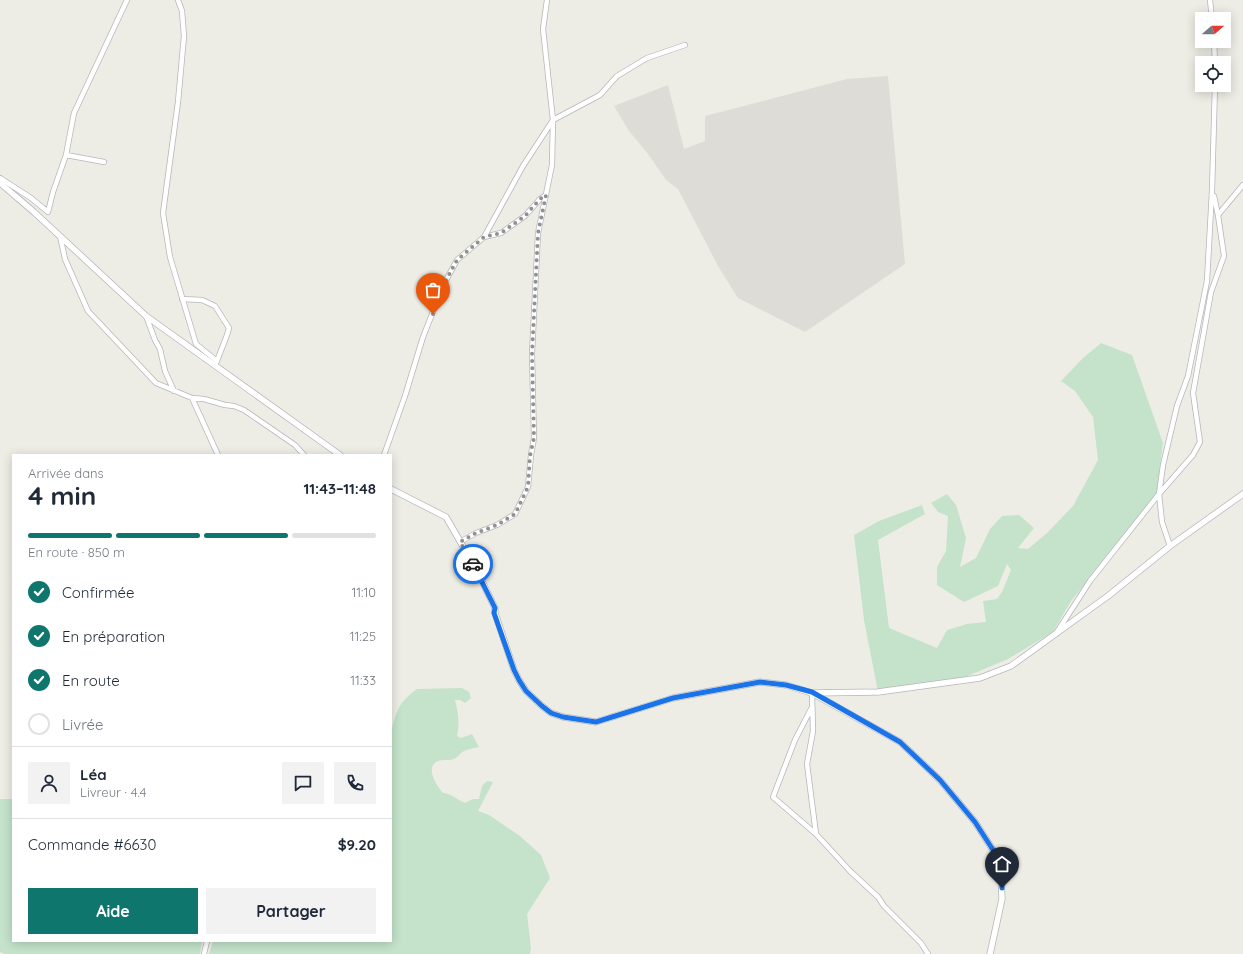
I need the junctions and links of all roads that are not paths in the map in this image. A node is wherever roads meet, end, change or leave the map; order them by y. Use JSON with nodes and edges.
{"nodes":[{"id":1,"x":127,"y":0,"type":"edge"},
{"id":2,"x":178,"y":0,"type":"edge"},
{"id":3,"x":547,"y":0,"type":"edge"},
{"id":4,"x":1210,"y":0,"type":"edge"},
{"id":5,"x":1211,"y":12,"type":"edge"},
{"id":6,"x":685,"y":45,"type":"dead end"},
{"id":7,"x":1215,"y":92,"type":"edge"},
{"id":8,"x":553,"y":120,"type":"junction"},
{"id":9,"x":66,"y":155,"type":"junction"},
{"id":10,"x":104,"y":162,"type":"dead end"},
{"id":11,"x":0,"y":178,"type":"edge"},
{"id":12,"x":0,"y":183,"type":"edge"},
{"id":13,"x":1243,"y":185,"type":"edge"},
{"id":14,"x":1212,"y":191,"type":"junction"},
{"id":15,"x":546,"y":195,"type":"junction"},
{"id":16,"x":1218,"y":215,"type":"junction"},
{"id":17,"x":60,"y":236,"type":"junction"},
{"id":18,"x":484,"y":237,"type":"junction"},
{"id":19,"x":182,"y":300,"type":"junction"},
{"id":20,"x":146,"y":316,"type":"junction"},
{"id":21,"x":216,"y":363,"type":"junction"},
{"id":22,"x":174,"y":391,"type":"junction"},
{"id":23,"x":192,"y":398,"type":"junction"},
{"id":24,"x":218,"y":454,"type":"edge"},
{"id":25,"x":303,"y":454,"type":"edge"},
{"id":26,"x":339,"y":454,"type":"edge"},
{"id":27,"x":384,"y":454,"type":"edge"},
{"id":28,"x":392,"y":490,"type":"edge"},
{"id":29,"x":1159,"y":494,"type":"junction"},
{"id":30,"x":1243,"y":494,"type":"edge"},
{"id":31,"x":460,"y":542,"type":"junction"},
{"id":32,"x":1170,"y":546,"type":"junction"},
{"id":33,"x":1057,"y":632,"type":"junction"},
{"id":34,"x":812,"y":692,"type":"junction"},
{"id":35,"x":812,"y":707,"type":"junction"},
{"id":36,"x":816,"y":834,"type":"junction"},
{"id":37,"x":207,"y":942,"type":"edge"},
{"id":38,"x":204,"y":954,"type":"edge"},
{"id":39,"x":928,"y":954,"type":"edge"},
{"id":40,"x":990,"y":954,"type":"edge"}],
"edges":[{"from":1,"to":9,"type":"street"},
{"from":2,"to":19,"type":"street"},
{"from":3,"to":8,"type":"street"},
{"from":4,"to":5,"type":"street"},
{"from":6,"to":8,"type":"street"},
{"from":7,"to":14,"type":"street"},
{"from":8,"to":15,"type":"street"},
{"from":8,"to":18,"type":"street"},
{"from":9,"to":10,"type":"street"},
{"from":9,"to":11,"type":"street"},
{"from":12,"to":17,"type":"street"},
{"from":13,"to":16,"type":"street"},
{"from":14,"to":16,"type":"street"},
{"from":14,"to":29,"type":"street"},
{"from":15,"to":18,"type":"street"},
{"from":15,"to":31,"type":"street"},
{"from":16,"to":29,"type":"street"},
{"from":17,"to":20,"type":"street"},
{"from":17,"to":22,"type":"street"},
{"from":18,"to":27,"type":"street"},
{"from":19,"to":21,"type":"street"},
{"from":19,"to":21,"type":"street"},
{"from":20,"to":21,"type":"street"},
{"from":20,"to":22,"type":"street"},
{"from":21,"to":26,"type":"street"},
{"from":22,"to":23,"type":"street"},
{"from":23,"to":24,"type":"street"},
{"from":23,"to":25,"type":"street"},
{"from":28,"to":31,"type":"street"},
{"from":29,"to":32,"type":"street"},
{"from":29,"to":33,"type":"street"},
{"from":30,"to":32,"type":"street"},
{"from":31,"to":34,"type":"street"},
{"from":32,"to":33,"type":"street"},
{"from":33,"to":34,"type":"street"},
{"from":34,"to":35,"type":"street"},
{"from":34,"to":40,"type":"street"},
{"from":35,"to":36,"type":"street"},
{"from":35,"to":36,"type":"street"},
{"from":36,"to":39,"type":"street"},
{"from":37,"to":38,"type":"street"}]}
